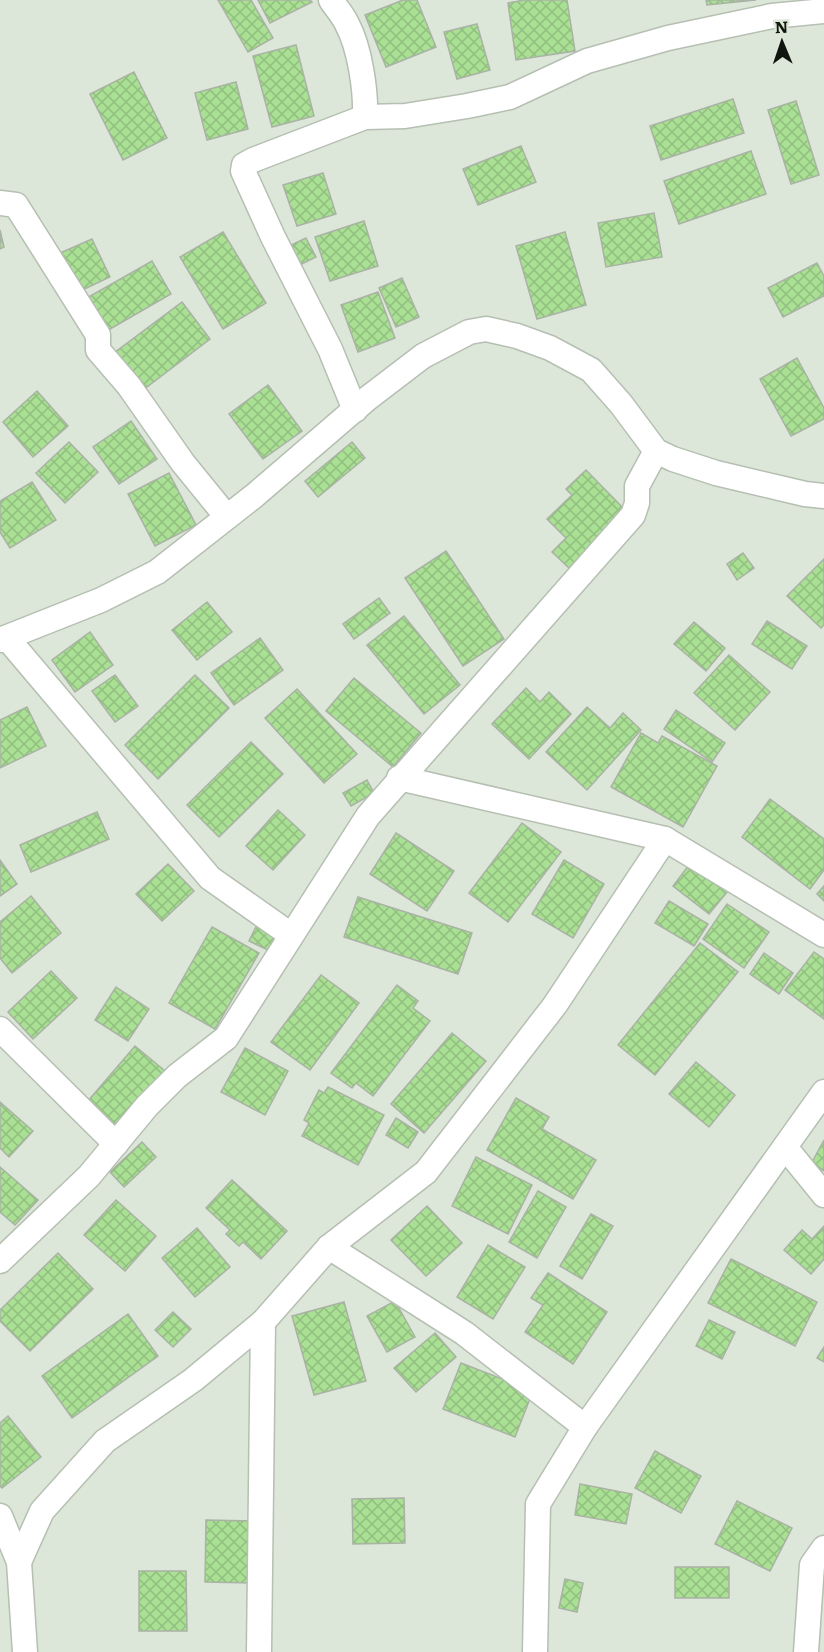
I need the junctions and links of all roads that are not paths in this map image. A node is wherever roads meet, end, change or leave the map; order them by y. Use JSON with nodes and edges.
{"nodes":[{"id":1,"x":331,"y":0,"type":"edge"},
{"id":2,"x":824,"y":11,"type":"edge"},
{"id":3,"x":365,"y":117,"type":"junction"},
{"id":4,"x":0,"y":202,"type":"edge"},
{"id":5,"x":355,"y":410,"type":"junction"},
{"id":6,"x":656,"y":451,"type":"junction"},
{"id":7,"x":824,"y":496,"type":"edge"},
{"id":8,"x":227,"y":517,"type":"junction"},
{"id":9,"x":3,"y":639,"type":"edge"},
{"id":10,"x":399,"y":778,"type":"junction"},
{"id":11,"x":665,"y":839,"type":"junction"},
{"id":12,"x":291,"y":935,"type":"junction"},
{"id":13,"x":824,"y":935,"type":"edge"},
{"id":14,"x":0,"y":1029,"type":"edge"},
{"id":15,"x":824,"y":1092,"type":"edge"},
{"id":16,"x":116,"y":1144,"type":"junction"},
{"id":17,"x":785,"y":1147,"type":"junction"},
{"id":18,"x":824,"y":1195,"type":"edge"},
{"id":19,"x":329,"y":1247,"type":"junction"},
{"id":20,"x":0,"y":1261,"type":"edge"},
{"id":21,"x":263,"y":1322,"type":"junction"},
{"id":22,"x":585,"y":1427,"type":"junction"},
{"id":23,"x":0,"y":1515,"type":"edge"},
{"id":24,"x":824,"y":1548,"type":"edge"},
{"id":25,"x":19,"y":1562,"type":"junction"},
{"id":26,"x":25,"y":1652,"type":"edge"},
{"id":27,"x":259,"y":1652,"type":"edge"},
{"id":28,"x":535,"y":1652,"type":"edge"},
{"id":29,"x":806,"y":1652,"type":"edge"}],
"edges":[{"from":1,"to":3,"type":"street"},
{"from":2,"to":3,"type":"street"},
{"from":3,"to":5,"type":"street"},
{"from":4,"to":8,"type":"street"},
{"from":5,"to":6,"type":"street"},
{"from":5,"to":8,"type":"street"},
{"from":6,"to":7,"type":"street"},
{"from":6,"to":10,"type":"street"},
{"from":8,"to":9,"type":"street"},
{"from":9,"to":12,"type":"street"},
{"from":10,"to":11,"type":"street"},
{"from":10,"to":12,"type":"street"},
{"from":11,"to":13,"type":"street"},
{"from":11,"to":19,"type":"street"},
{"from":12,"to":16,"type":"street"},
{"from":14,"to":16,"type":"street"},
{"from":15,"to":17,"type":"street"},
{"from":16,"to":20,"type":"street"},
{"from":17,"to":18,"type":"street"},
{"from":17,"to":22,"type":"street"},
{"from":19,"to":21,"type":"street"},
{"from":19,"to":22,"type":"street"},
{"from":21,"to":25,"type":"street"},
{"from":21,"to":27,"type":"street"},
{"from":22,"to":28,"type":"street"},
{"from":23,"to":25,"type":"street"},
{"from":24,"to":29,"type":"street"},
{"from":25,"to":26,"type":"street"}]}
